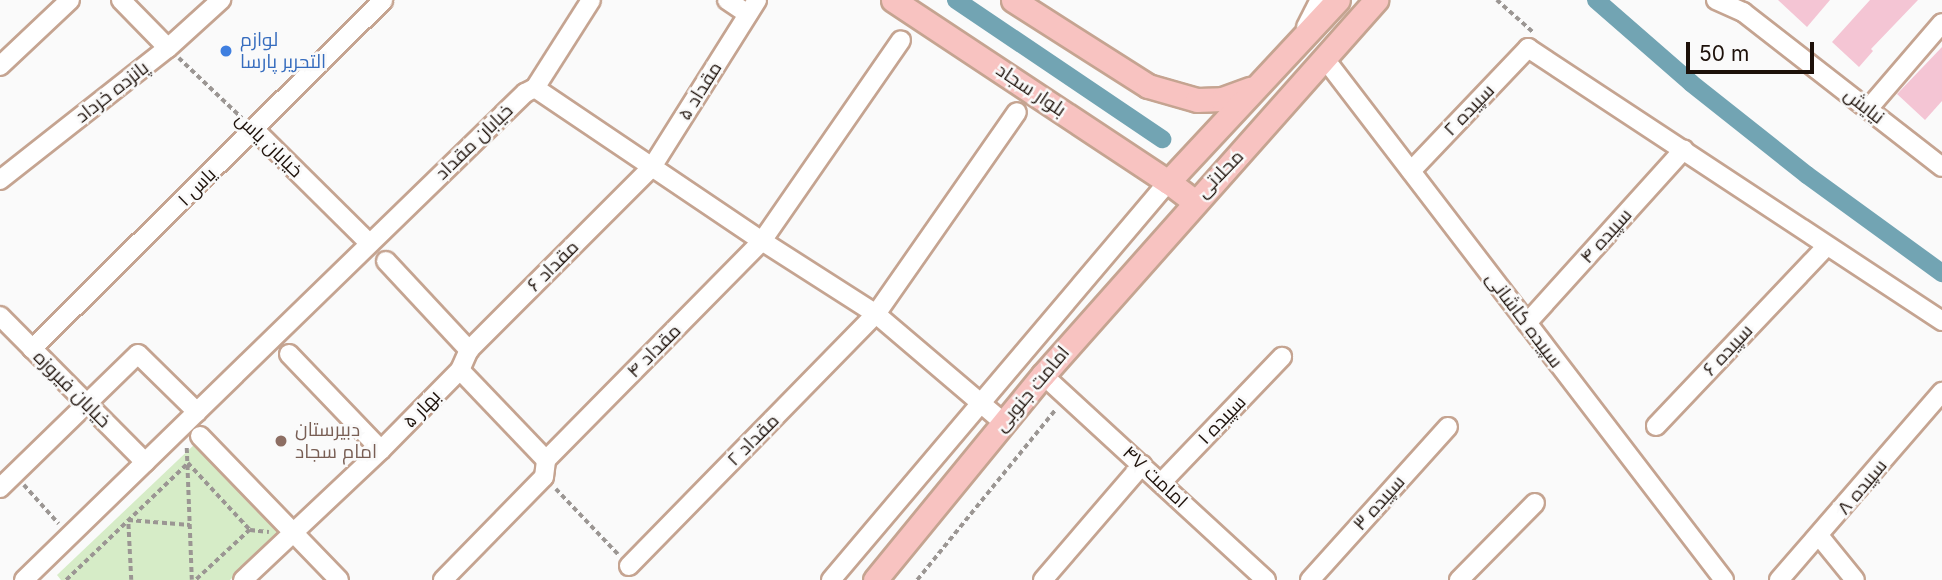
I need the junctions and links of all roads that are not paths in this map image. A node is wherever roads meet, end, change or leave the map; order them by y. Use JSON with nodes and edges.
{"nodes":[{"id":1,"x":70,"y":0,"type":"edge"},
{"id":2,"x":121,"y":0,"type":"edge"},
{"id":3,"x":221,"y":0,"type":"edge"},
{"id":4,"x":383,"y":0,"type":"edge"},
{"id":5,"x":591,"y":0,"type":"edge"},
{"id":6,"x":727,"y":0,"type":"edge"},
{"id":7,"x":893,"y":0,"type":"edge"},
{"id":8,"x":1013,"y":0,"type":"edge"},
{"id":9,"x":1320,"y":0,"type":"edge"},
{"id":10,"x":1338,"y":0,"type":"edge"},
{"id":11,"x":1376,"y":0,"type":"edge"},
{"id":12,"x":1716,"y":0,"type":"edge"},
{"id":13,"x":1749,"y":6,"type":"edge"},
{"id":14,"x":752,"y":7,"type":"edge"},
{"id":15,"x":1942,"y":23,"type":"edge"},
{"id":16,"x":901,"y":40,"type":"dead end"},
{"id":17,"x":168,"y":48,"type":"junction"},
{"id":18,"x":1295,"y":49,"type":"junction"},
{"id":19,"x":1325,"y":60,"type":"junction"},
{"id":20,"x":0,"y":66,"type":"edge"},
{"id":21,"x":1259,"y":85,"type":"junction"},
{"id":22,"x":536,"y":88,"type":"junction"},
{"id":23,"x":1868,"y":109,"type":"junction"},
{"id":24,"x":1017,"y":112,"type":"dead end"},
{"id":25,"x":254,"y":129,"type":"junction"},
{"id":26,"x":1684,"y":149,"type":"junction"},
{"id":27,"x":1939,"y":161,"type":"edge"},
{"id":28,"x":652,"y":167,"type":"junction"},
{"id":29,"x":1411,"y":171,"type":"junction"},
{"id":30,"x":0,"y":180,"type":"edge"},
{"id":31,"x":1168,"y":182,"type":"junction"},
{"id":32,"x":1195,"y":202,"type":"junction"},
{"id":33,"x":762,"y":241,"type":"junction"},
{"id":34,"x":369,"y":243,"type":"junction"},
{"id":35,"x":1827,"y":246,"type":"junction"},
{"id":36,"x":386,"y":261,"type":"dead end"},
{"id":37,"x":876,"y":314,"type":"junction"},
{"id":38,"x":0,"y":316,"type":"edge"},
{"id":39,"x":1942,"y":321,"type":"edge"},
{"id":40,"x":1527,"y":323,"type":"junction"},
{"id":41,"x":33,"y":349,"type":"junction"},
{"id":42,"x":469,"y":350,"type":"junction"},
{"id":43,"x":289,"y":354,"type":"dead end"},
{"id":44,"x":1282,"y":357,"type":"dead end"},
{"id":45,"x":460,"y":370,"type":"junction"},
{"id":46,"x":1042,"y":375,"type":"junction"},
{"id":47,"x":1942,"y":392,"type":"edge"},
{"id":48,"x":87,"y":404,"type":"junction"},
{"id":49,"x":979,"y":404,"type":"junction"},
{"id":50,"x":197,"y":412,"type":"junction"},
{"id":51,"x":1004,"y":423,"type":"junction"},
{"id":52,"x":1656,"y":426,"type":"dead end"},
{"id":53,"x":1448,"y":427,"type":"dead end"},
{"id":54,"x":200,"y":436,"type":"dead end"},
{"id":55,"x":382,"y":450,"type":"junction"},
{"id":56,"x":145,"y":462,"type":"junction"},
{"id":57,"x":1142,"y":465,"type":"junction"},
{"id":58,"x":545,"y":469,"type":"junction"},
{"id":59,"x":1161,"y":484,"type":"junction"},
{"id":60,"x":0,"y":488,"type":"edge"},
{"id":61,"x":1535,"y":503,"type":"dead end"},
{"id":62,"x":293,"y":534,"type":"junction"},
{"id":63,"x":1820,"y":537,"type":"junction"},
{"id":64,"x":629,"y":565,"type":"road end"},
{"id":65,"x":1781,"y":579,"type":"edge"},
{"id":66,"x":24,"y":580,"type":"edge"},
{"id":67,"x":243,"y":580,"type":"edge"},
{"id":68,"x":339,"y":580,"type":"edge"},
{"id":69,"x":443,"y":580,"type":"edge"},
{"id":70,"x":831,"y":580,"type":"edge"},
{"id":71,"x":875,"y":580,"type":"edge"},
{"id":72,"x":1043,"y":580,"type":"edge"},
{"id":73,"x":1265,"y":580,"type":"edge"},
{"id":74,"x":1310,"y":580,"type":"edge"},
{"id":75,"x":1460,"y":580,"type":"edge"},
{"id":76,"x":1724,"y":580,"type":"edge"},
{"id":77,"x":1855,"y":580,"type":"edge"}],
"edges":[{"from":1,"to":20,"type":"street"},
{"from":2,"to":17,"type":"street"},
{"from":3,"to":17,"type":"street","name":"پانزده خرداد"},
{"from":4,"to":25,"type":"street","name":"یاس ۱"},
{"from":5,"to":22,"type":"street"},
{"from":6,"to":14,"type":"street"},
{"from":7,"to":31,"type":"main road","name":"بلوار سجاد"},
{"from":8,"to":21,"type":"main road"},
{"from":9,"to":18,"type":"street"},
{"from":10,"to":18,"type":"main road","name":"محلاتی"},
{"from":11,"to":19,"type":"main road","name":"محلاتی"},
{"from":12,"to":13,"type":"street","name":"نیایش"},
{"from":13,"to":23,"type":"street","name":"نیایش"},
{"from":14,"to":28,"type":"street","name":"مقداد ۵"},
{"from":15,"to":23,"type":"street"},
{"from":16,"to":33,"type":"street","name":"مقداد ۴"},
{"from":17,"to":30,"type":"street","name":"پانزده خرداد"},
{"from":18,"to":21,"type":"main road","name":"محلاتی"},
{"from":19,"to":29,"type":"street","name":"سپیده کاشانی"},
{"from":19,"to":32,"type":"main road","name":"محلاتی"},
{"from":21,"to":31,"type":"main road","name":"محلاتی"},
{"from":22,"to":28,"type":"street"},
{"from":22,"to":34,"type":"street","name":"خیابان مقداد"},
{"from":23,"to":27,"type":"street","name":"نیایش"},
{"from":24,"to":37,"type":"street","name":"مقداد ۲"},
{"from":25,"to":34,"type":"street","name":"خیابان یاس"},
{"from":25,"to":41,"type":"street","name":"یاس ۱"},
{"from":26,"to":29,"type":"street","name":"سپیده ۲"},
{"from":26,"to":35,"type":"street"},
{"from":26,"to":40,"type":"street","name":"سپیده ۴"},
{"from":28,"to":33,"type":"street"},
{"from":28,"to":42,"type":"street","name":"مقداد ۶"},
{"from":29,"to":40,"type":"street","name":"سپیده کاشانی"},
{"from":31,"to":32,"type":"main road","name":"محلاتی"},
{"from":31,"to":49,"type":"street"},
{"from":32,"to":46,"type":"main road","name":"امامت جنوبی"},
{"from":33,"to":37,"type":"street"},
{"from":33,"to":58,"type":"street","name":"مقداد ۴"},
{"from":34,"to":50,"type":"street","name":"خیابان مقداد"},
{"from":35,"to":39,"type":"street"},
{"from":35,"to":52,"type":"street","name":"سپیده ۶"},
{"from":36,"to":42,"type":"street"},
{"from":37,"to":49,"type":"street"},
{"from":37,"to":64,"type":"street","name":"مقداد ۲"},
{"from":38,"to":41,"type":"street","name":"خیابان فیروزه"},
{"from":40,"to":76,"type":"street","name":"سپیده کاشانی"},
{"from":41,"to":48,"type":"street","name":"خیابان فیروزه"},
{"from":42,"to":45,"type":"street","name":"مقداد ۶"},
{"from":43,"to":55,"type":"street"},
{"from":44,"to":59,"type":"street","name":"سپیده ۱"},
{"from":45,"to":55,"type":"street","name":"بهار ۵"},
{"from":45,"to":58,"type":"street"},
{"from":46,"to":51,"type":"main road","name":"امامت جنوبی"},
{"from":46,"to":57,"type":"street","name":"امامت ۴۷"},
{"from":47,"to":63,"type":"street","name":"سپیده ۸"},
{"from":48,"to":50,"type":"street"},
{"from":48,"to":56,"type":"street","name":"خیابان فیروزه"},
{"from":48,"to":60,"type":"street"},
{"from":49,"to":51,"type":"street"},
{"from":49,"to":70,"type":"street"},
{"from":50,"to":56,"type":"street","name":"خیابان مقداد"},
{"from":51,"to":71,"type":"main road","name":"امامت جنوبی"},
{"from":53,"to":74,"type":"street","name":"سپیده ۳"},
{"from":54,"to":62,"type":"street"},
{"from":55,"to":62,"type":"street","name":"بهار ۵"},
{"from":56,"to":66,"type":"street","name":"خیابان مقداد"},
{"from":57,"to":59,"type":"street","name":"امامت ۴۷"},
{"from":57,"to":72,"type":"street"},
{"from":58,"to":69,"type":"street","name":"مقداد ۴"},
{"from":59,"to":73,"type":"street","name":"امامت ۴۷"},
{"from":61,"to":75,"type":"street"},
{"from":62,"to":67,"type":"street","name":"بهار ۵"},
{"from":62,"to":68,"type":"street"},
{"from":63,"to":65,"type":"street","name":"سپیده ۸"},
{"from":63,"to":77,"type":"street"}]}
